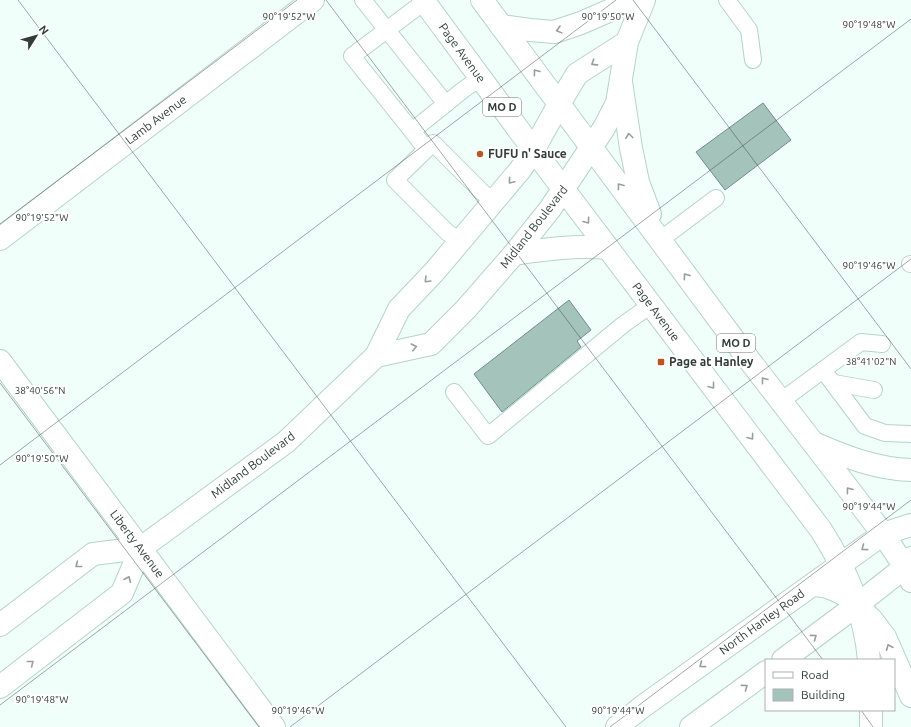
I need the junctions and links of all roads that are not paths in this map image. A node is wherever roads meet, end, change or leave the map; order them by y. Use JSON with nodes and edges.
{"nodes":[{"id":1,"x":312,"y":0,"type":"edge"},
{"id":2,"x":363,"y":0,"type":"edge"},
{"id":3,"x":482,"y":0,"type":"edge"},
{"id":4,"x":634,"y":0,"type":"edge"},
{"id":5,"x":644,"y":0,"type":"edge"},
{"id":6,"x":727,"y":0,"type":"edge"},
{"id":7,"x":423,"y":1,"type":"edge"},
{"id":8,"x":500,"y":26,"type":"junction"},
{"id":9,"x":388,"y":30,"type":"junction"},
{"id":10,"x":627,"y":42,"type":"junction"},
{"id":11,"x":753,"y":60,"type":"dead end"},
{"id":12,"x":480,"y":78,"type":"junction"},
{"id":13,"x":621,"y":82,"type":"junction"},
{"id":14,"x":446,"y":104,"type":"junction"},
{"id":15,"x":559,"y":104,"type":"junction"},
{"id":16,"x":412,"y":131,"type":"junction"},
{"id":17,"x":591,"y":148,"type":"junction"},
{"id":18,"x":426,"y":149,"type":"junction"},
{"id":19,"x":534,"y":149,"type":"junction"},
{"id":20,"x":564,"y":190,"type":"junction"},
{"id":21,"x":716,"y":198,"type":"dead end"},
{"id":22,"x":494,"y":201,"type":"junction"},
{"id":23,"x":0,"y":239,"type":"edge"},
{"id":24,"x":660,"y":240,"type":"junction"},
{"id":25,"x":462,"y":241,"type":"junction"},
{"id":26,"x":608,"y":248,"type":"junction"},
{"id":27,"x":514,"y":254,"type":"junction"},
{"id":28,"x":651,"y":305,"type":"junction"},
{"id":29,"x":882,"y":344,"type":"dead end"},
{"id":30,"x":376,"y":356,"type":"junction"},
{"id":31,"x":0,"y":361,"type":"edge"},
{"id":32,"x":823,"y":370,"type":"junction"},
{"id":33,"x":834,"y":383,"type":"junction"},
{"id":34,"x":874,"y":390,"type":"dead end"},
{"id":35,"x":454,"y":392,"type":"dead end"},
{"id":36,"x":781,"y":401,"type":"junction"},
{"id":37,"x":911,"y":434,"type":"edge"},
{"id":38,"x":814,"y":444,"type":"junction"},
{"id":39,"x":911,"y":470,"type":"edge"},
{"id":40,"x":911,"y":524,"type":"edge"},
{"id":41,"x":883,"y":534,"type":"junction"},
{"id":42,"x":141,"y":548,"type":"junction"},
{"id":43,"x":841,"y":565,"type":"junction"},
{"id":44,"x":909,"y":569,"type":"edge"},
{"id":45,"x":814,"y":585,"type":"junction"},
{"id":46,"x":858,"y":605,"type":"junction"},
{"id":47,"x":0,"y":625,"type":"edge"},
{"id":48,"x":784,"y":659,"type":"edge"},
{"id":49,"x":869,"y":659,"type":"edge"},
{"id":50,"x":895,"y":659,"type":"edge"},
{"id":51,"x":895,"y":660,"type":"edge"},
{"id":52,"x":765,"y":673,"type":"edge"},
{"id":53,"x":0,"y":687,"type":"edge"},
{"id":54,"x":911,"y":696,"type":"edge"},
{"id":55,"x":871,"y":711,"type":"edge"},
{"id":56,"x":274,"y":727,"type":"edge"},
{"id":57,"x":617,"y":727,"type":"edge"},
{"id":58,"x":691,"y":727,"type":"edge"},
{"id":59,"x":871,"y":727,"type":"edge"}],
"edges":[{"from":1,"to":23,"type":"main road","name":"Lamb Avenue"},
{"from":2,"to":9,"type":"lane"},
{"from":3,"to":8,"type":"main road","number":"MO D"},
{"from":4,"to":8,"type":"main road","one_way":true},
{"from":5,"to":10,"type":"main road","name":"Midland Boulevard"},
{"from":6,"to":11,"type":"lane"},
{"from":7,"to":9,"type":"lane"},
{"from":7,"to":12,"type":"main road","name":"Page Avenue","number":"MO D"},
{"from":15,"to":8,"type":"main road","number":"MO D","one_way":true},
{"from":9,"to":14,"type":"lane"},
{"from":9,"to":16,"type":"lane"},
{"from":10,"to":13,"type":"main road","name":"Midland Boulevard"},
{"from":10,"to":15,"type":"main road","name":"Midland Boulevard","one_way":true},
{"from":12,"to":14,"type":"lane"},
{"from":12,"to":19,"type":"main road","name":"Page Avenue","number":"MO D"},
{"from":13,"to":17,"type":"main road","name":"Midland Boulevard"},
{"from":24,"to":13,"type":"main road","one_way":true},
{"from":14,"to":16,"type":"lane"},
{"from":15,"to":17,"type":"main road","number":"MO D"},
{"from":15,"to":19,"type":"main road","name":"Midland Boulevard"},
{"from":16,"to":18,"type":"lane"},
{"from":17,"to":20,"type":"main road","name":"Midland Boulevard"},
{"from":24,"to":17,"type":"main road","number":"MO D","one_way":true},
{"from":18,"to":22,"type":"lane"},
{"from":18,"to":25,"type":"lane"},
{"from":19,"to":20,"type":"main road","name":"Page Avenue","number":"MO D"},
{"from":19,"to":22,"type":"main road","name":"Midland Boulevard","one_way":true},
{"from":20,"to":26,"type":"main road","name":"Page Avenue","number":"MO D","one_way":true},
{"from":20,"to":27,"type":"main road","name":"Midland Boulevard"},
{"from":21,"to":24,"type":"lane"},
{"from":22,"to":25,"type":"main road","name":"Midland Boulevard"},
{"from":36,"to":24,"type":"main road","number":"MO D","one_way":true},
{"from":25,"to":30,"type":"main road","name":"Midland Boulevard","one_way":true},
{"from":26,"to":27,"type":"main road"},
{"from":26,"to":28,"type":"main road","name":"Page Avenue","number":"MO D"},
{"from":30,"to":27,"type":"main road","name":"Midland Boulevard","one_way":true},
{"from":28,"to":35,"type":"lane"},
{"from":28,"to":43,"type":"main road","name":"Page Avenue","number":"MO D","one_way":true},
{"from":29,"to":32,"type":"lane"},
{"from":30,"to":42,"type":"main road","name":"Midland Boulevard"},
{"from":31,"to":42,"type":"main road","name":"Liberty Avenue"},
{"from":32,"to":33,"type":"lane"},
{"from":32,"to":36,"type":"lane"},
{"from":33,"to":34,"type":"lane"},
{"from":33,"to":37,"type":"lane"},
{"from":36,"to":38,"type":"main road","number":"MO D"},
{"from":38,"to":39,"type":"main road"},
{"from":41,"to":38,"type":"main road","number":"MO D","one_way":true},
{"from":40,"to":41,"type":"main road","name":"North Hanley Road"},
{"from":41,"to":43,"type":"main road","name":"North Hanley Road","one_way":true},
{"from":41,"to":44,"type":"main road","number":"MO D"},
{"from":42,"to":47,"type":"main road","name":"Midland Boulevard","one_way":true},
{"from":53,"to":42,"type":"main road","one_way":true},
{"from":42,"to":56,"type":"main road","name":"Liberty Avenue"},
{"from":43,"to":45,"type":"main road","name":"North Hanley Road"},
{"from":43,"to":46,"type":"main road","name":"Page Avenue","number":"MO D"},
{"from":44,"to":46,"type":"main road"},
{"from":45,"to":46,"type":"main road"},
{"from":45,"to":57,"type":"main road","name":"North Hanley Road","one_way":true},
{"from":48,"to":46,"type":"main road","one_way":true},
{"from":46,"to":49,"type":"main road","name":"Page Avenue","number":"MO D"},
{"from":50,"to":46,"type":"main road","one_way":true},
{"from":54,"to":51,"type":"main road","one_way":true},
{"from":58,"to":52,"type":"main road","one_way":true},
{"from":55,"to":59,"type":"main road"}]}
